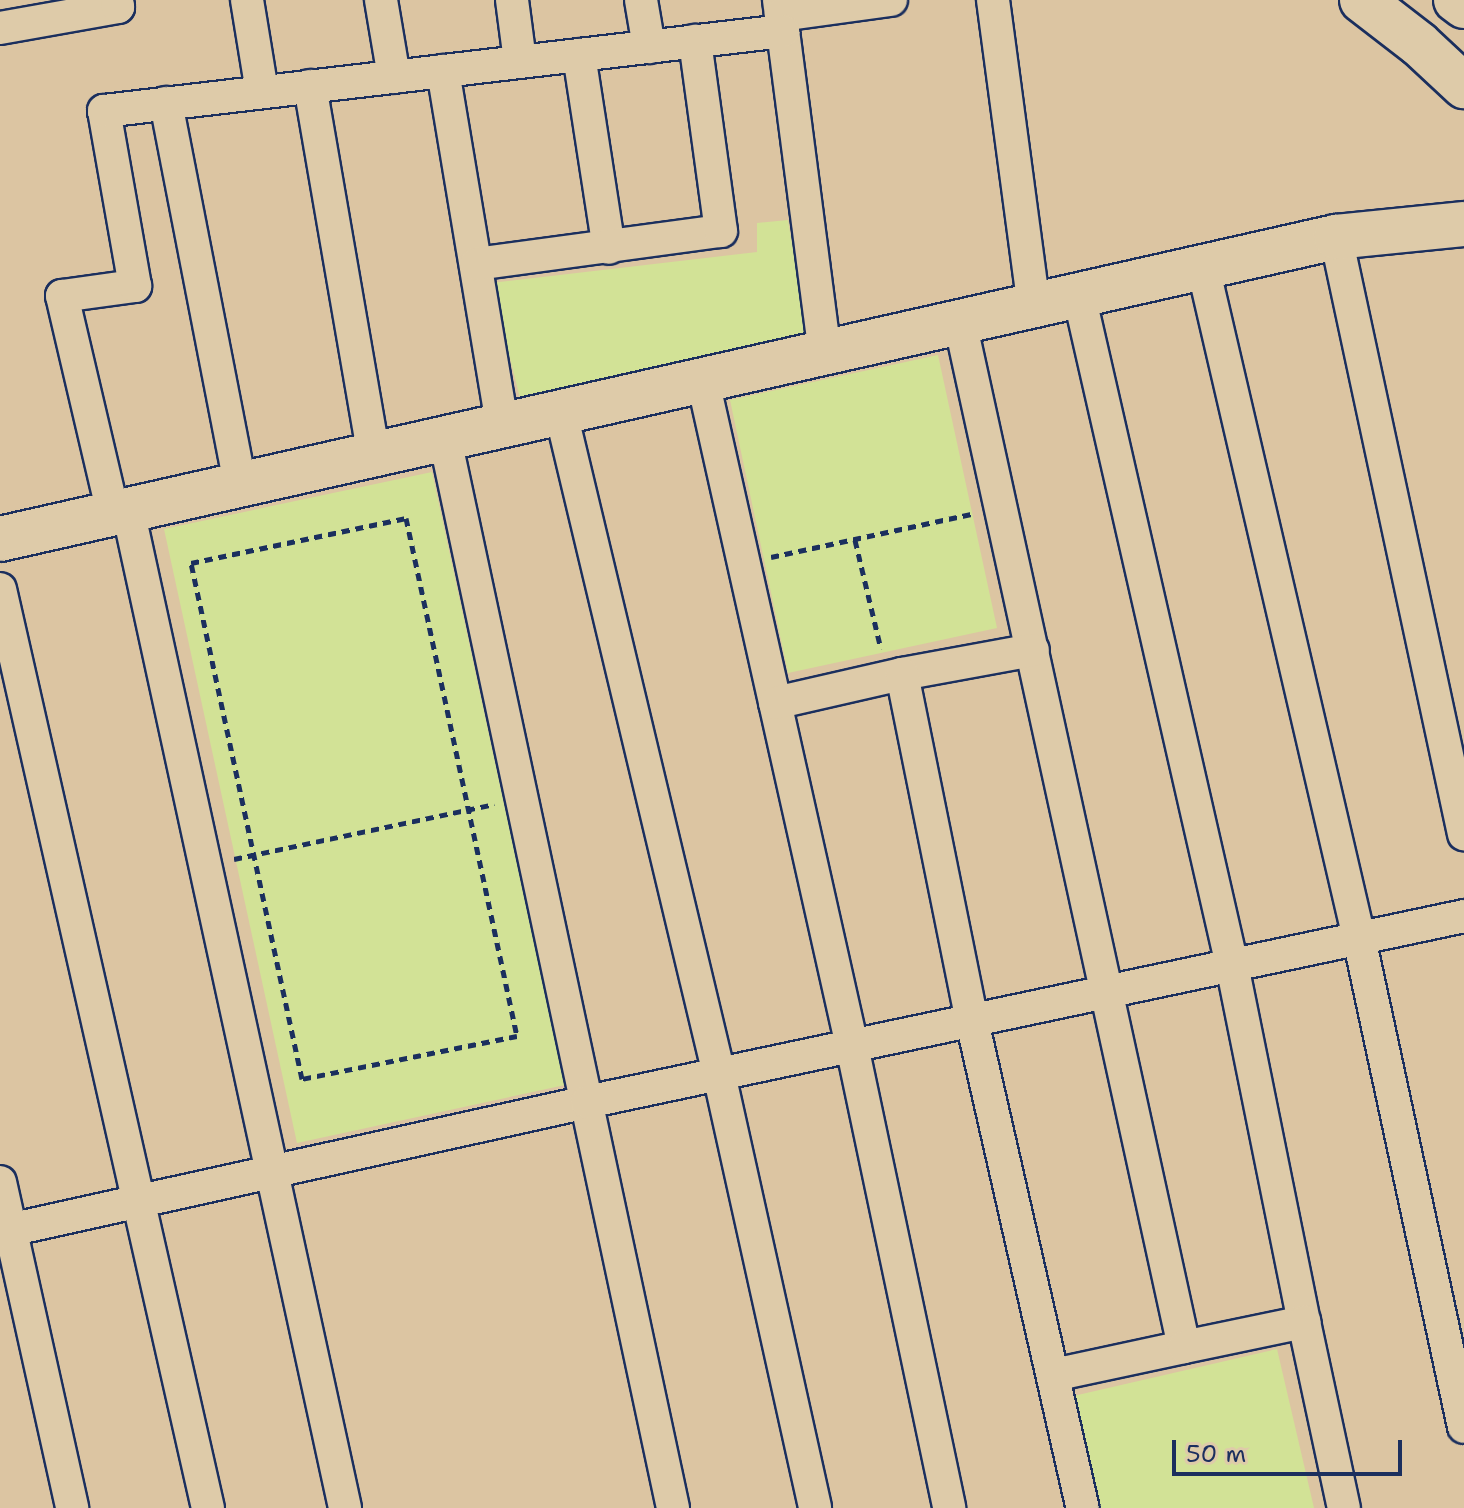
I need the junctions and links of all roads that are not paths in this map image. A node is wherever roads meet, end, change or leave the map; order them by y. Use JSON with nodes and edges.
{"nodes":[{"id":1,"x":117,"y":0,"type":"edge"},
{"id":2,"x":247,"y":0,"type":"edge"},
{"id":3,"x":381,"y":0,"type":"edge"},
{"id":4,"x":512,"y":0,"type":"edge"},
{"id":5,"x":641,"y":0,"type":"edge"},
{"id":6,"x":891,"y":0,"type":"edge"},
{"id":7,"x":993,"y":0,"type":"edge"},
{"id":8,"x":1362,"y":0,"type":"edge"},
{"id":9,"x":1456,"y":0,"type":"edge"},
{"id":10,"x":1464,"y":6,"type":"edge"},
{"id":11,"x":781,"y":15,"type":"edge"},
{"id":12,"x":0,"y":28,"type":"edge"},
{"id":13,"x":695,"y":41,"type":"junction"},
{"id":14,"x":649,"y":47,"type":"junction"},
{"id":15,"x":579,"y":55,"type":"junction"},
{"id":16,"x":520,"y":61,"type":"junction"},
{"id":17,"x":443,"y":71,"type":"junction"},
{"id":18,"x":394,"y":77,"type":"junction"},
{"id":19,"x":310,"y":86,"type":"junction"},
{"id":20,"x":1464,"y":86,"type":"edge"},
{"id":21,"x":262,"y":92,"type":"junction"},
{"id":22,"x":166,"y":103,"type":"junction"},
{"id":23,"x":1464,"y":224,"type":"edge"},
{"id":24,"x":1336,"y":237,"type":"junction"},
{"id":25,"x":609,"y":248,"type":"junction"},
{"id":26,"x":476,"y":264,"type":"junction"},
{"id":27,"x":1203,"y":267,"type":"junction"},
{"id":28,"x":1079,"y":295,"type":"junction"},
{"id":29,"x":1034,"y":306,"type":"junction"},
{"id":30,"x":960,"y":322,"type":"junction"},
{"id":31,"x":825,"y":353,"type":"junction"},
{"id":32,"x":703,"y":381,"type":"junction"},
{"id":33,"x":561,"y":413,"type":"junction"},
{"id":34,"x":502,"y":425,"type":"junction"},
{"id":35,"x":445,"y":439,"type":"junction"},
{"id":36,"x":374,"y":455,"type":"junction"},
{"id":37,"x":240,"y":485,"type":"junction"},
{"id":38,"x":121,"y":512,"type":"junction"},
{"id":39,"x":0,"y":539,"type":"edge"},
{"id":40,"x":0,"y":589,"type":"edge"},
{"id":41,"x":1033,"y":650,"type":"junction"},
{"id":42,"x":895,"y":676,"type":"junction"},
{"id":43,"x":775,"y":703,"type":"junction"},
{"id":44,"x":1464,"y":834,"type":"edge"},
{"id":45,"x":1464,"y":916,"type":"edge"},
{"id":46,"x":1359,"y":938,"type":"junction"},
{"id":47,"x":1232,"y":965,"type":"junction"},
{"id":48,"x":1109,"y":991,"type":"junction"},
{"id":49,"x":972,"y":1021,"type":"junction"},
{"id":50,"x":852,"y":1046,"type":"junction"},
{"id":51,"x":719,"y":1074,"type":"junction"},
{"id":52,"x":587,"y":1102,"type":"junction"},
{"id":53,"x":272,"y":1171,"type":"junction"},
{"id":54,"x":0,"y":1182,"type":"edge"},
{"id":55,"x":141,"y":1201,"type":"junction"},
{"id":56,"x":6,"y":1231,"type":"edge"},
{"id":57,"x":1304,"y":1322,"type":"junction"},
{"id":58,"x":1184,"y":1347,"type":"junction"},
{"id":59,"x":1053,"y":1375,"type":"junction"},
{"id":60,"x":1464,"y":1427,"type":"edge"},
{"id":61,"x":72,"y":1508,"type":"edge"},
{"id":62,"x":208,"y":1508,"type":"edge"},
{"id":63,"x":345,"y":1508,"type":"edge"},
{"id":64,"x":673,"y":1508,"type":"edge"},
{"id":65,"x":815,"y":1508,"type":"edge"},
{"id":66,"x":949,"y":1508,"type":"edge"},
{"id":67,"x":1083,"y":1508,"type":"edge"},
{"id":68,"x":1344,"y":1508,"type":"edge"}],
"edges":[{"from":1,"to":12,"type":"street"},
{"from":2,"to":21,"type":"street"},
{"from":3,"to":18,"type":"street"},
{"from":4,"to":16,"type":"street"},
{"from":5,"to":14,"type":"street"},
{"from":6,"to":11,"type":"street"},
{"from":7,"to":29,"type":"street"},
{"from":8,"to":20,"type":"street"},
{"from":9,"to":10,"type":"street"},
{"from":11,"to":13,"type":"street"},
{"from":11,"to":31,"type":"street"},
{"from":13,"to":14,"type":"street"},
{"from":13,"to":25,"type":"street"},
{"from":14,"to":15,"type":"street"},
{"from":15,"to":16,"type":"street"},
{"from":15,"to":25,"type":"street"},
{"from":16,"to":17,"type":"street"},
{"from":17,"to":18,"type":"street"},
{"from":17,"to":26,"type":"street"},
{"from":18,"to":19,"type":"street"},
{"from":19,"to":21,"type":"street"},
{"from":19,"to":36,"type":"street"},
{"from":21,"to":22,"type":"street"},
{"from":22,"to":37,"type":"street"},
{"from":22,"to":38,"type":"street"},
{"from":23,"to":24,"type":"street"},
{"from":24,"to":27,"type":"street"},
{"from":24,"to":44,"type":"street"},
{"from":25,"to":26,"type":"street"},
{"from":26,"to":34,"type":"street"},
{"from":27,"to":28,"type":"street"},
{"from":27,"to":46,"type":"street"},
{"from":28,"to":29,"type":"street"},
{"from":28,"to":47,"type":"street"},
{"from":29,"to":30,"type":"street"},
{"from":30,"to":31,"type":"street"},
{"from":30,"to":41,"type":"street"},
{"from":31,"to":32,"type":"street"},
{"from":32,"to":33,"type":"street"},
{"from":32,"to":43,"type":"street"},
{"from":33,"to":34,"type":"street"},
{"from":33,"to":51,"type":"street"},
{"from":34,"to":35,"type":"street"},
{"from":35,"to":36,"type":"street"},
{"from":35,"to":52,"type":"street"},
{"from":36,"to":37,"type":"street"},
{"from":37,"to":38,"type":"street"},
{"from":38,"to":39,"type":"street"},
{"from":38,"to":53,"type":"street"},
{"from":40,"to":55,"type":"street"},
{"from":41,"to":42,"type":"street"},
{"from":41,"to":48,"type":"street"},
{"from":42,"to":43,"type":"street"},
{"from":42,"to":49,"type":"street"},
{"from":43,"to":50,"type":"street"},
{"from":45,"to":46,"type":"street"},
{"from":46,"to":47,"type":"street"},
{"from":46,"to":60,"type":"street"},
{"from":47,"to":48,"type":"street"},
{"from":47,"to":57,"type":"street"},
{"from":48,"to":49,"type":"street"},
{"from":48,"to":58,"type":"street"},
{"from":49,"to":50,"type":"street"},
{"from":49,"to":59,"type":"street"},
{"from":50,"to":51,"type":"street"},
{"from":50,"to":66,"type":"street"},
{"from":51,"to":52,"type":"street"},
{"from":51,"to":65,"type":"street"},
{"from":52,"to":53,"type":"street"},
{"from":52,"to":64,"type":"street"},
{"from":53,"to":55,"type":"street"},
{"from":53,"to":63,"type":"street"},
{"from":54,"to":56,"type":"street"},
{"from":55,"to":56,"type":"street"},
{"from":55,"to":62,"type":"street"},
{"from":56,"to":61,"type":"street"},
{"from":57,"to":58,"type":"street"},
{"from":57,"to":68,"type":"street"},
{"from":58,"to":59,"type":"street"},
{"from":59,"to":67,"type":"street"}]}
